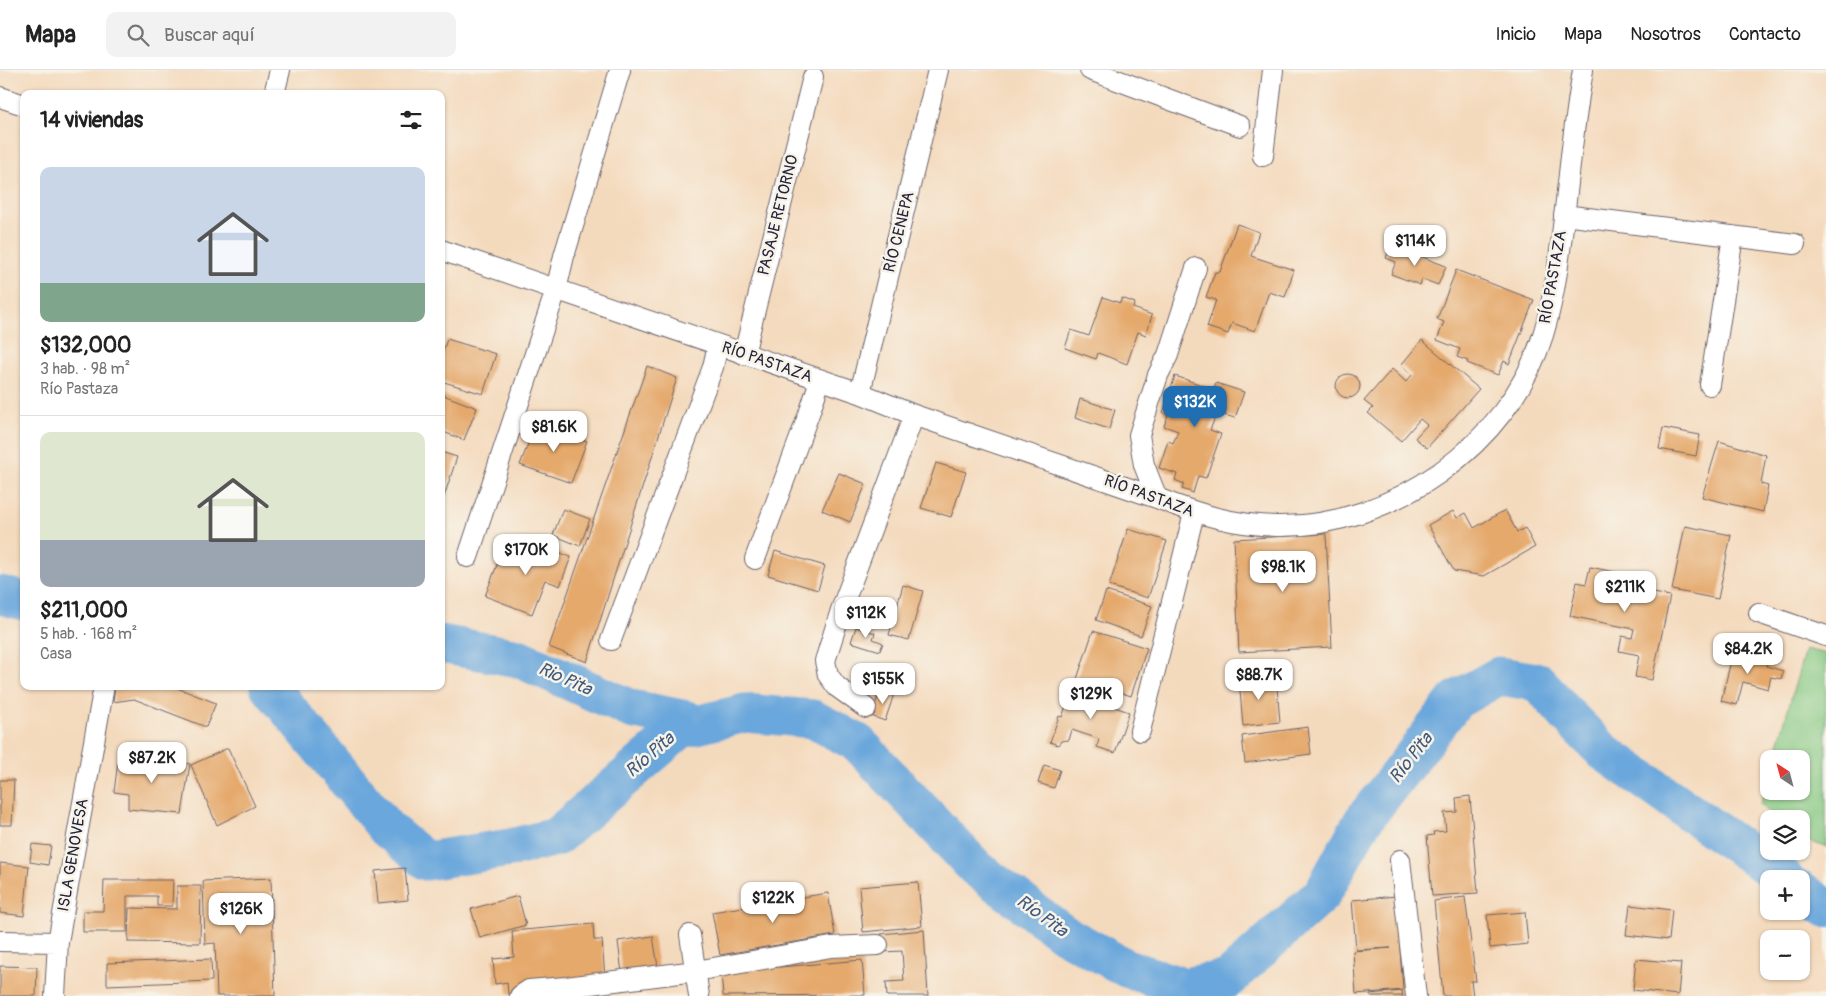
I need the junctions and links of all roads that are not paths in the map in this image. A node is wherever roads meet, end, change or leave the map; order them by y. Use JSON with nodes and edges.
{"nodes":[{"id":1,"x":280,"y":70,"type":"edge"},
{"id":2,"x":620,"y":70,"type":"edge"},
{"id":3,"x":938,"y":70,"type":"edge"},
{"id":4,"x":1090,"y":70,"type":"edge"},
{"id":5,"x":1273,"y":70,"type":"edge"},
{"id":6,"x":1583,"y":70,"type":"edge"},
{"id":7,"x":813,"y":77,"type":"dead end"},
{"id":8,"x":275,"y":90,"type":"edge"},
{"id":9,"x":0,"y":97,"type":"edge"},
{"id":10,"x":20,"y":104,"type":"edge"},
{"id":11,"x":1240,"y":126,"type":"dead end"},
{"id":12,"x":1263,"y":156,"type":"dead end"},
{"id":13,"x":1564,"y":215,"type":"junction"},
{"id":14,"x":1733,"y":236,"type":"junction"},
{"id":15,"x":1795,"y":244,"type":"dead end"},
{"id":16,"x":445,"y":251,"type":"edge"},
{"id":17,"x":1196,"y":268,"type":"dead end"},
{"id":18,"x":556,"y":290,"type":"junction"},
{"id":19,"x":718,"y":345,"type":"junction"},
{"id":20,"x":744,"y":354,"type":"junction"},
{"id":21,"x":820,"y":380,"type":"junction"},
{"id":22,"x":1710,"y":385,"type":"dead end"},
{"id":23,"x":860,"y":393,"type":"junction"},
{"id":24,"x":914,"y":415,"type":"junction"},
{"id":25,"x":1156,"y":498,"type":"junction"},
{"id":26,"x":1194,"y":513,"type":"junction"},
{"id":27,"x":468,"y":557,"type":"dead end"},
{"id":28,"x":755,"y":559,"type":"dead end"},
{"id":29,"x":1760,"y":613,"type":"dead end"},
{"id":30,"x":1826,"y":636,"type":"edge"},
{"id":31,"x":611,"y":640,"type":"dead end"},
{"id":32,"x":103,"y":690,"type":"edge"},
{"id":33,"x":866,"y":708,"type":"dead end"},
{"id":34,"x":1140,"y":730,"type":"dead end"},
{"id":35,"x":1400,"y":860,"type":"dead end"},
{"id":36,"x":690,"y":935,"type":"dead end"},
{"id":37,"x":0,"y":941,"type":"edge"},
{"id":38,"x":58,"y":942,"type":"junction"},
{"id":39,"x":878,"y":945,"type":"dead end"},
{"id":40,"x":696,"y":971,"type":"junction"},
{"id":41,"x":55,"y":996,"type":"edge"},
{"id":42,"x":520,"y":996,"type":"edge"},
{"id":43,"x":699,"y":996,"type":"edge"},
{"id":44,"x":1416,"y":996,"type":"edge"}],
"edges":[{"from":1,"to":8,"type":"street"},
{"from":2,"to":18,"type":"street"},
{"from":3,"to":23,"type":"street","name":"RÍO CENEPA"},
{"from":4,"to":11,"type":"street"},
{"from":5,"to":12,"type":"street"},
{"from":6,"to":13,"type":"street","name":"RÍO PASTAZA"},
{"from":7,"to":20,"type":"street","name":"PASAJE RETORNO"},
{"from":9,"to":10,"type":"street"},
{"from":13,"to":14,"type":"street"},
{"from":13,"to":26,"type":"street","name":"RÍO PASTAZA"},
{"from":14,"to":15,"type":"street"},
{"from":14,"to":22,"type":"street"},
{"from":16,"to":18,"type":"street","name":"RÍO PASTAZA"},
{"from":17,"to":25,"type":"street"},
{"from":18,"to":19,"type":"street","name":"RÍO PASTAZA"},
{"from":18,"to":27,"type":"street"},
{"from":19,"to":20,"type":"street","name":"RÍO PASTAZA"},
{"from":19,"to":31,"type":"street"},
{"from":20,"to":21,"type":"street","name":"RÍO PASTAZA"},
{"from":21,"to":23,"type":"street","name":"RÍO PASTAZA"},
{"from":21,"to":28,"type":"street"},
{"from":23,"to":24,"type":"street","name":"RÍO PASTAZA"},
{"from":24,"to":25,"type":"street","name":"RÍO PASTAZA"},
{"from":24,"to":33,"type":"street"},
{"from":25,"to":26,"type":"street","name":"RÍO PASTAZA"},
{"from":26,"to":34,"type":"street"},
{"from":29,"to":30,"type":"street"},
{"from":32,"to":38,"type":"street","name":"ISLA GENOVESA"},
{"from":35,"to":44,"type":"street"},
{"from":36,"to":40,"type":"street"},
{"from":37,"to":38,"type":"street"},
{"from":38,"to":41,"type":"street","name":"ISLA GENOVESA"},
{"from":39,"to":40,"type":"street"},
{"from":40,"to":42,"type":"street"},
{"from":40,"to":43,"type":"street"}]}
